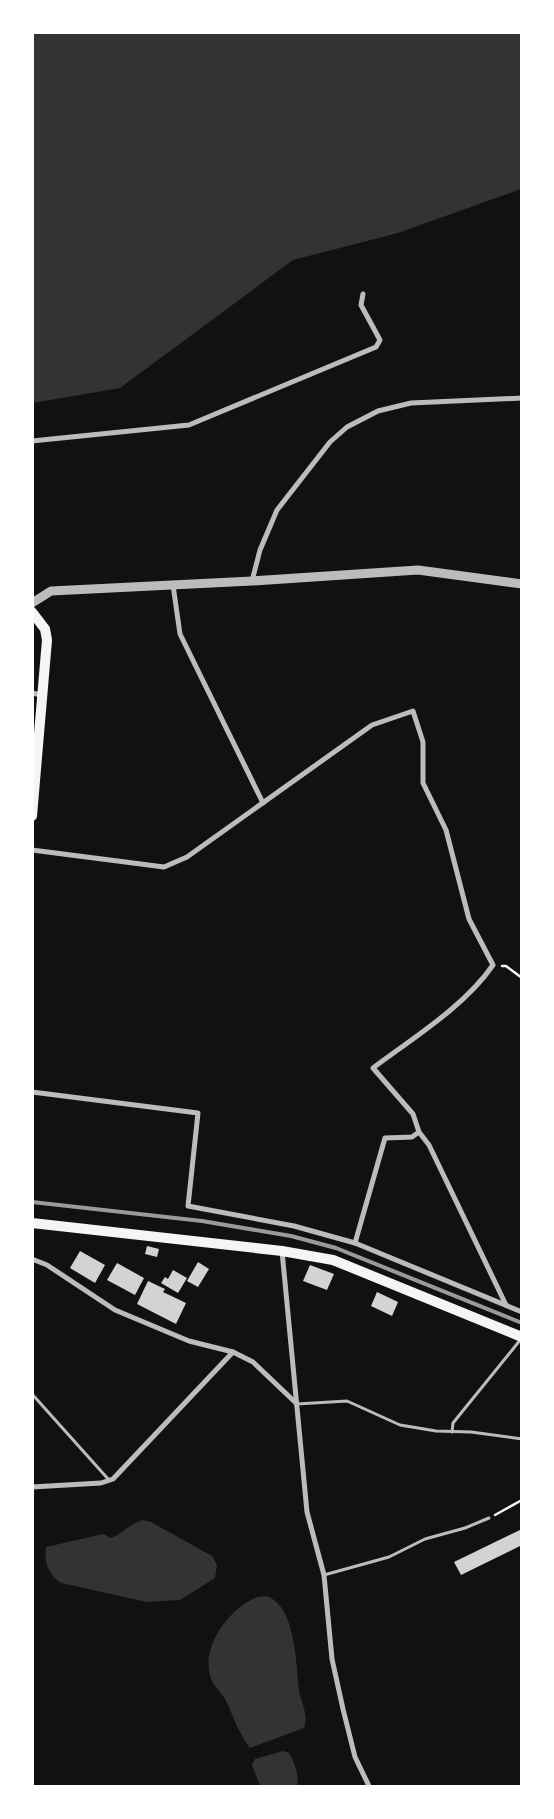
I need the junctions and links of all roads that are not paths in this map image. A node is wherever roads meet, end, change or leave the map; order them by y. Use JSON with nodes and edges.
{"nodes":[{"id":1,"x":363,"y":294,"type":"dead end"},
{"id":2,"x":522,"y":398,"type":"edge"},
{"id":3,"x":32,"y":441,"type":"edge"},
{"id":4,"x":252,"y":581,"type":"junction"},
{"id":5,"x":522,"y":584,"type":"edge"},
{"id":6,"x":173,"y":585,"type":"junction"},
{"id":7,"x":32,"y":603,"type":"edge"},
{"id":8,"x":32,"y":612,"type":"edge"},
{"id":9,"x":38,"y":694,"type":"edge"},
{"id":10,"x":263,"y":803,"type":"junction"},
{"id":11,"x":32,"y":816,"type":"edge"},
{"id":12,"x":32,"y":850,"type":"edge"},
{"id":13,"x":32,"y":1092,"type":"edge"},
{"id":14,"x":419,"y":1132,"type":"junction"},
{"id":15,"x":32,"y":1224,"type":"edge"},
{"id":16,"x":355,"y":1243,"type":"junction"},
{"id":17,"x":282,"y":1251,"type":"junction"},
{"id":18,"x":32,"y":1259,"type":"edge"},
{"id":19,"x":506,"y":1305,"type":"junction"},
{"id":20,"x":522,"y":1312,"type":"edge"},
{"id":21,"x":522,"y":1338,"type":"edge"},
{"id":22,"x":233,"y":1352,"type":"junction"},
{"id":23,"x":32,"y":1394,"type":"edge"},
{"id":24,"x":296,"y":1404,"type":"junction"},
{"id":25,"x":452,"y":1432,"type":"junction"},
{"id":26,"x":522,"y":1440,"type":"edge"},
{"id":27,"x":110,"y":1480,"type":"junction"},
{"id":28,"x":32,"y":1487,"type":"edge"},
{"id":29,"x":489,"y":1518,"type":"road end"},
{"id":30,"x":324,"y":1575,"type":"junction"},
{"id":31,"x":369,"y":1786,"type":"edge"}],
"edges":[{"from":1,"to":3,"type":"street"},
{"from":2,"to":4,"type":"street"},
{"from":4,"to":5,"type":"street"},
{"from":4,"to":6,"type":"street"},
{"from":6,"to":7,"type":"street"},
{"from":6,"to":10,"type":"street"},
{"from":8,"to":9,"type":"main road"},
{"from":9,"to":11,"type":"main road"},
{"from":10,"to":12,"type":"street"},
{"from":10,"to":14,"type":"street"},
{"from":13,"to":16,"type":"street"},
{"from":14,"to":16,"type":"street"},
{"from":14,"to":19,"type":"street"},
{"from":15,"to":17,"type":"main road"},
{"from":16,"to":19,"type":"street"},
{"from":17,"to":21,"type":"main road"},
{"from":17,"to":24,"type":"street"},
{"from":18,"to":22,"type":"street"},
{"from":19,"to":20,"type":"street"},
{"from":21,"to":25,"type":"lane"},
{"from":22,"to":24,"type":"street"},
{"from":22,"to":27,"type":"street"},
{"from":23,"to":27,"type":"lane"},
{"from":24,"to":25,"type":"lane"},
{"from":24,"to":30,"type":"street"},
{"from":25,"to":26,"type":"lane"},
{"from":27,"to":28,"type":"street"},
{"from":29,"to":30,"type":"lane"},
{"from":30,"to":31,"type":"street"}]}
